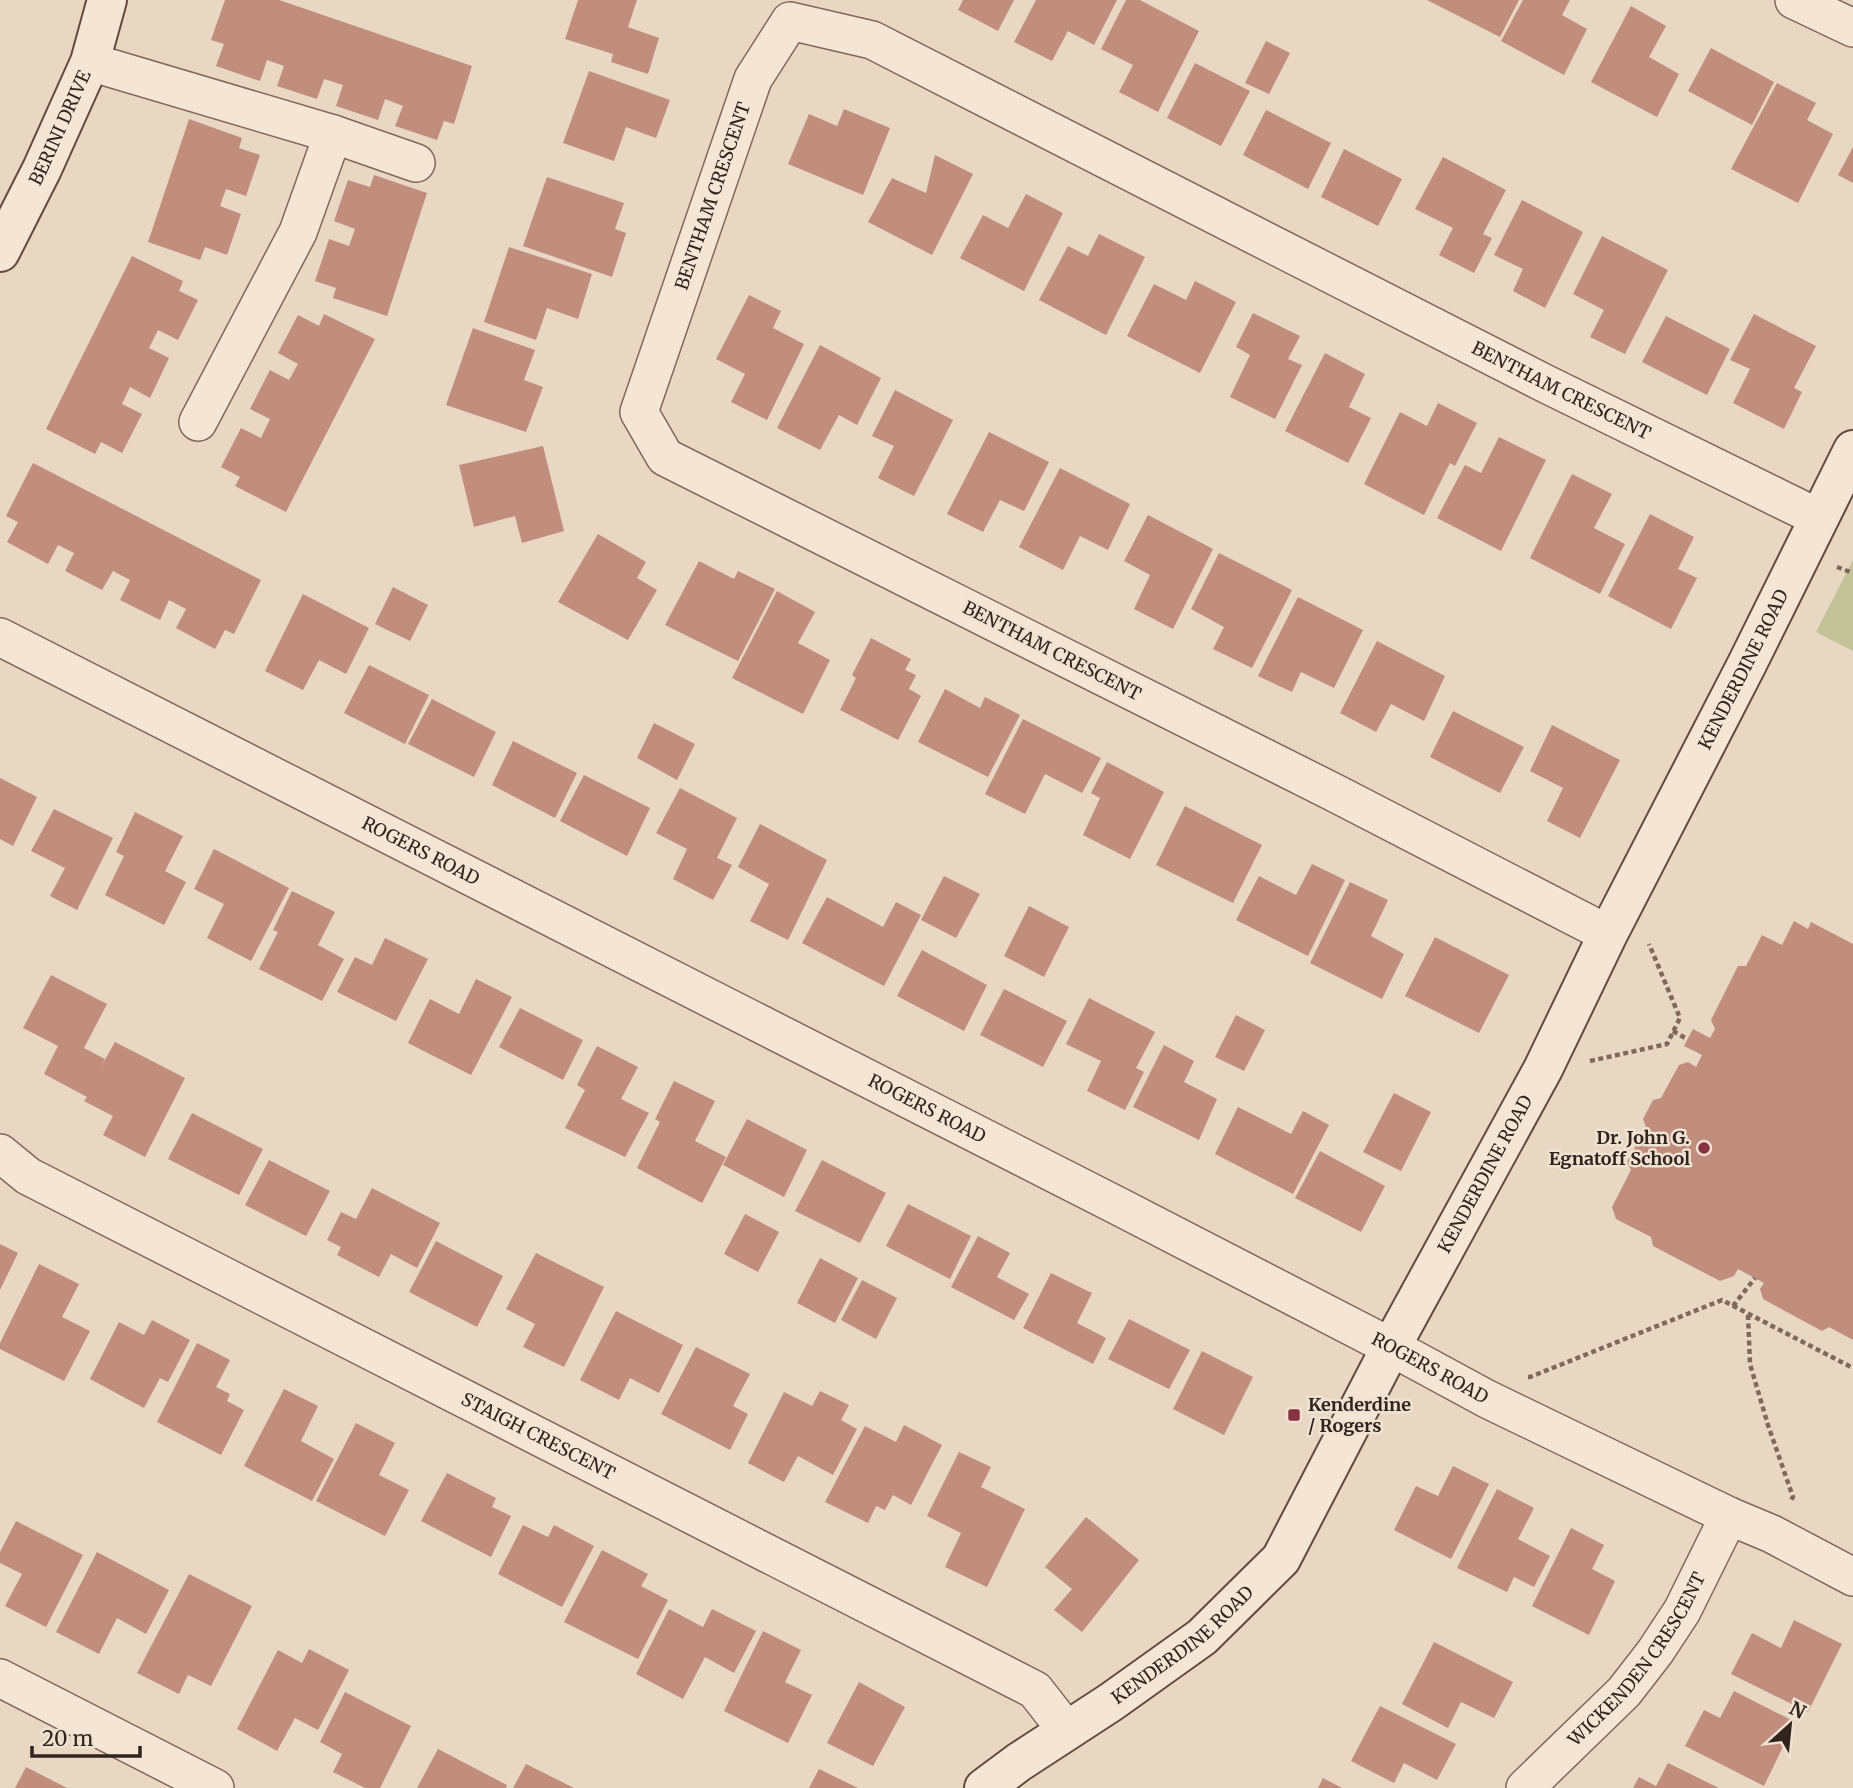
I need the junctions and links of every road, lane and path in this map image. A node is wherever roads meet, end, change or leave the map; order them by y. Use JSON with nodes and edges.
{"nodes":[{"id":1,"x":107,"y":0,"type":"edge"},
{"id":2,"x":1794,"y":0,"type":"edge"},
{"id":3,"x":1853,"y":29,"type":"edge"},
{"id":4,"x":90,"y":62,"type":"junction"},
{"id":5,"x":333,"y":134,"type":"junction"},
{"id":6,"x":416,"y":163,"type":"dead end"},
{"id":7,"x":0,"y":252,"type":"edge"},
{"id":8,"x":198,"y":422,"type":"dead end"},
{"id":9,"x":1853,"y":450,"type":"edge"},
{"id":10,"x":1819,"y":519,"type":"junction"},
{"id":11,"x":0,"y":637,"type":"edge"},
{"id":12,"x":1608,"y":934,"type":"junction"},
{"id":13,"x":1649,"y":944,"type":"dead end"},
{"id":14,"x":1673,"y":1031,"type":"junction"},
{"id":15,"x":1687,"y":1039,"type":"dead end"},
{"id":16,"x":1590,"y":1061,"type":"dead end"},
{"id":17,"x":0,"y":1153,"type":"edge"},
{"id":18,"x":1755,"y":1278,"type":"dead end"},
{"id":19,"x":1733,"y":1306,"type":"junction"},
{"id":20,"x":1748,"y":1315,"type":"junction"},
{"id":21,"x":1391,"y":1347,"type":"junction"},
{"id":22,"x":1853,"y":1368,"type":"edge"},
{"id":23,"x":1519,"y":1373,"type":"dead end"},
{"id":24,"x":1729,"y":1516,"type":"junction"},
{"id":25,"x":1772,"y":1534,"type":"junction"},
{"id":26,"x":1853,"y":1577,"type":"edge"},
{"id":27,"x":0,"y":1678,"type":"edge"},
{"id":28,"x":1067,"y":1731,"type":"junction"},
{"id":29,"x":215,"y":1788,"type":"edge"},
{"id":30,"x":984,"y":1788,"type":"edge"},
{"id":31,"x":1525,"y":1788,"type":"edge"}],
"edges":[{"from":1,"to":4,"type":"street","name":"BERINI DRIVE"},
{"from":2,"to":3,"type":"street"},
{"from":4,"to":5,"type":"street"},
{"from":4,"to":7,"type":"street","name":"BERINI DRIVE"},
{"from":5,"to":6,"type":"street"},
{"from":5,"to":8,"type":"street"},
{"from":9,"to":10,"type":"street","name":"KENDERDINE ROAD"},
{"from":10,"to":12,"type":"street","name":"KENDERDINE ROAD"},
{"from":10,"to":12,"type":"street","name":"BENTHAM CRESCENT"},
{"from":11,"to":21,"type":"street","name":"ROGERS ROAD"},
{"from":12,"to":21,"type":"street","name":"KENDERDINE ROAD"},
{"from":13,"to":14,"type":"path"},
{"from":14,"to":15,"type":"path"},
{"from":14,"to":16,"type":"path"},
{"from":17,"to":28,"type":"street","name":"STAIGH CRESCENT"},
{"from":18,"to":19,"type":"path"},
{"from":19,"to":20,"type":"path"},
{"from":19,"to":23,"type":"path"},
{"from":20,"to":22,"type":"path"},
{"from":20,"to":25,"type":"path"},
{"from":21,"to":24,"type":"street","name":"ROGERS ROAD"},
{"from":21,"to":28,"type":"street","name":"KENDERDINE ROAD"},
{"from":24,"to":25,"type":"street","name":"ROGERS ROAD"},
{"from":24,"to":31,"type":"street","name":"WICKENDEN CRESCENT"},
{"from":25,"to":26,"type":"street","name":"ROGERS ROAD"},
{"from":27,"to":29,"type":"street"},
{"from":28,"to":30,"type":"street","name":"KENDERDINE ROAD"}]}
